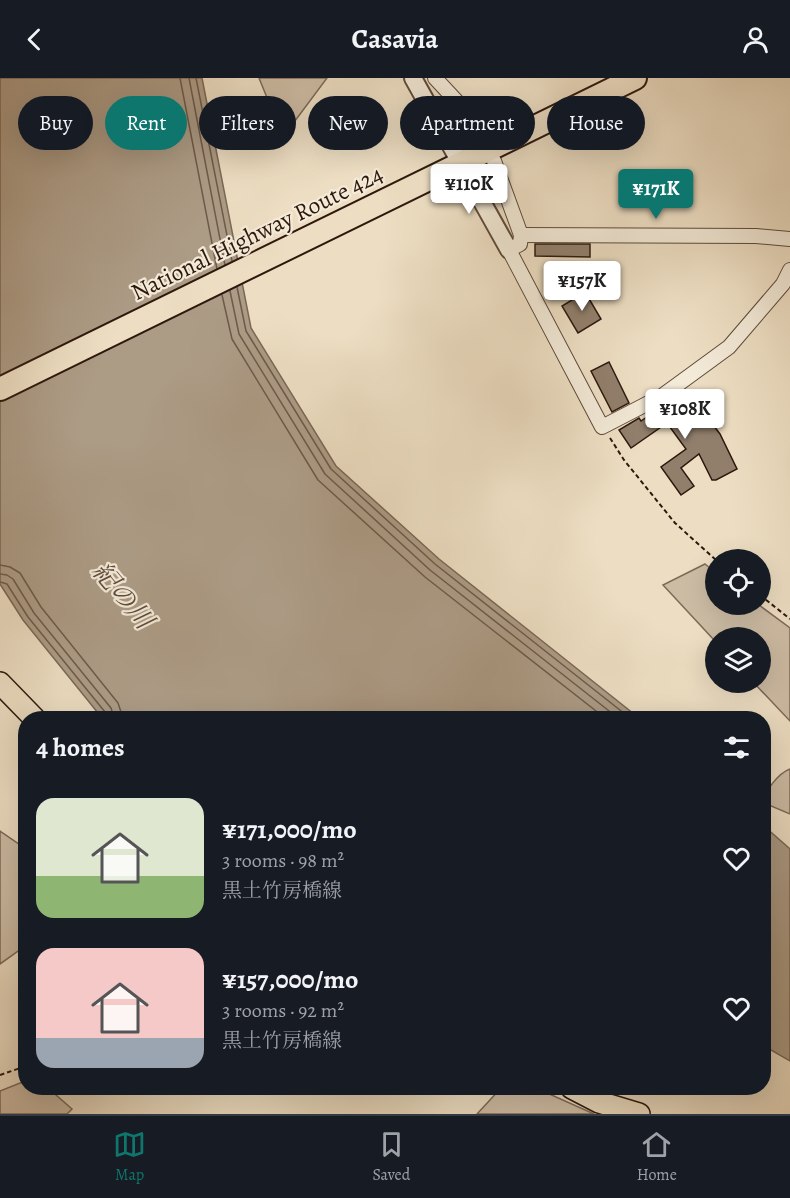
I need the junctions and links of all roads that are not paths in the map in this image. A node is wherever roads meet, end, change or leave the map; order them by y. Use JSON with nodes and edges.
{"nodes":[{"id":1,"x":413,"y":78,"type":"edge"},
{"id":2,"x":435,"y":78,"type":"edge"},
{"id":3,"x":635,"y":78,"type":"edge"},
{"id":4,"x":452,"y":96,"type":"edge"},
{"id":5,"x":494,"y":161,"type":"dead end"},
{"id":6,"x":460,"y":164,"type":"junction"},
{"id":7,"x":521,"y":235,"type":"junction"},
{"id":8,"x":790,"y":239,"type":"edge"},
{"id":9,"x":509,"y":250,"type":"junction"},
{"id":10,"x":790,"y":270,"type":"edge"},
{"id":11,"x":0,"y":389,"type":"edge"},
{"id":12,"x":0,"y":683,"type":"edge"},
{"id":13,"x":27,"y":711,"type":"edge"},
{"id":14,"x":586,"y":1095,"type":"edge"},
{"id":15,"x":639,"y":1114,"type":"edge"}],
"edges":[{"from":1,"to":6,"type":"street"},
{"from":2,"to":4,"type":"street"},
{"from":3,"to":6,"type":"highway","name":"National Highway Route 424"},
{"from":5,"to":7,"type":"street"},
{"from":6,"to":9,"type":"street"},
{"from":6,"to":11,"type":"highway","name":"National Highway Route 424"},
{"from":7,"to":8,"type":"street"},
{"from":7,"to":9,"type":"street"},
{"from":9,"to":10,"type":"street"},
{"from":12,"to":13,"type":"main road"},
{"from":14,"to":15,"type":"main road"}]}
